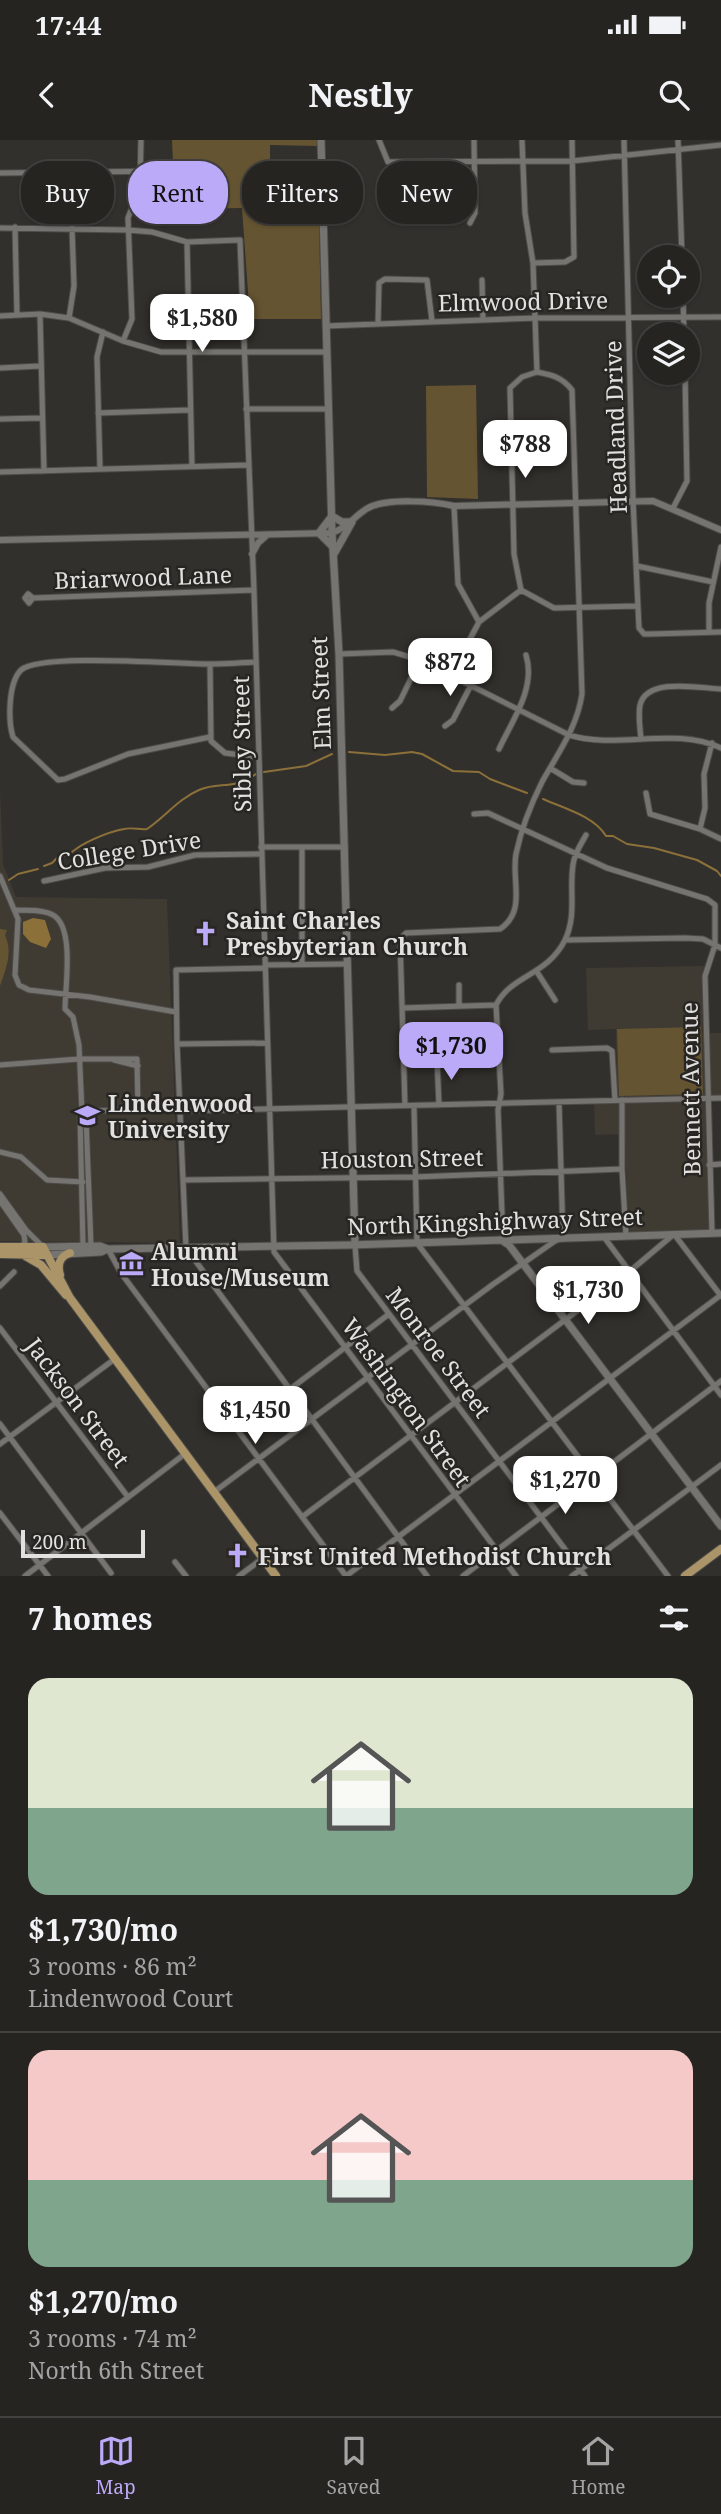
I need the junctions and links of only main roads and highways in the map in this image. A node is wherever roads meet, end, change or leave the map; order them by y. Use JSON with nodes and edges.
{"nodes":[{"id":1,"x":321,"y":140,"type":"edge"},
{"id":2,"x":332,"y":516,"type":"junction"},
{"id":3,"x":333,"y":551,"type":"junction"},
{"id":4,"x":354,"y":1227,"type":"junction"},
{"id":5,"x":721,"y":1233,"type":"edge"},
{"id":6,"x":503,"y":1240,"type":"junction"},
{"id":7,"x":340,"y":1245,"type":"junction"},
{"id":8,"x":355,"y":1245,"type":"junction"},
{"id":9,"x":0,"y":1247,"type":"edge"},
{"id":10,"x":108,"y":1249,"type":"junction"},
{"id":11,"x":22,"y":1251,"type":"junction"},
{"id":12,"x":44,"y":1252,"type":"junction"},
{"id":13,"x":70,"y":1253,"type":"junction"},
{"id":14,"x":0,"y":1254,"type":"edge"},
{"id":15,"x":67,"y":1293,"type":"junction"},
{"id":16,"x":721,"y":1527,"type":"edge"},
{"id":17,"x":721,"y":1549,"type":"edge"},
{"id":18,"x":276,"y":1576,"type":"edge"},
{"id":19,"x":685,"y":1576,"type":"edge"}],
"edges":[{"from":1,"to":2,"type":"main road","name":"Elm Street"},
{"from":2,"to":3,"type":"main road","name":"Elm Street"},
{"from":2,"to":3,"type":"main road"},
{"from":2,"to":3,"type":"main road"},
{"from":3,"to":4,"type":"main road","name":"Elm Street"},
{"from":4,"to":7,"type":"main road"},
{"from":4,"to":8,"type":"main road","name":"Elm Street"},
{"from":5,"to":6,"type":"main road","name":"North Kingshighway Street"},
{"from":6,"to":8,"type":"main road","name":"North Kingshighway Street"},
{"from":6,"to":16,"type":"main road"},
{"from":7,"to":8,"type":"main road","name":"North Kingshighway Street"},
{"from":7,"to":10,"type":"main road","name":"North Kingshighway Street"},
{"from":9,"to":11,"type":"main road"},
{"from":10,"to":12,"type":"main road"},
{"from":10,"to":13,"type":"main road"},
{"from":11,"to":12,"type":"main road"},
{"from":11,"to":14,"type":"main road"},
{"from":11,"to":15,"type":"main road"},
{"from":12,"to":13,"type":"main road"},
{"from":12,"to":15,"type":"main road"},
{"from":13,"to":15,"type":"main road"},
{"from":15,"to":18,"type":"main road"},
{"from":17,"to":19,"type":"main road"}]}
